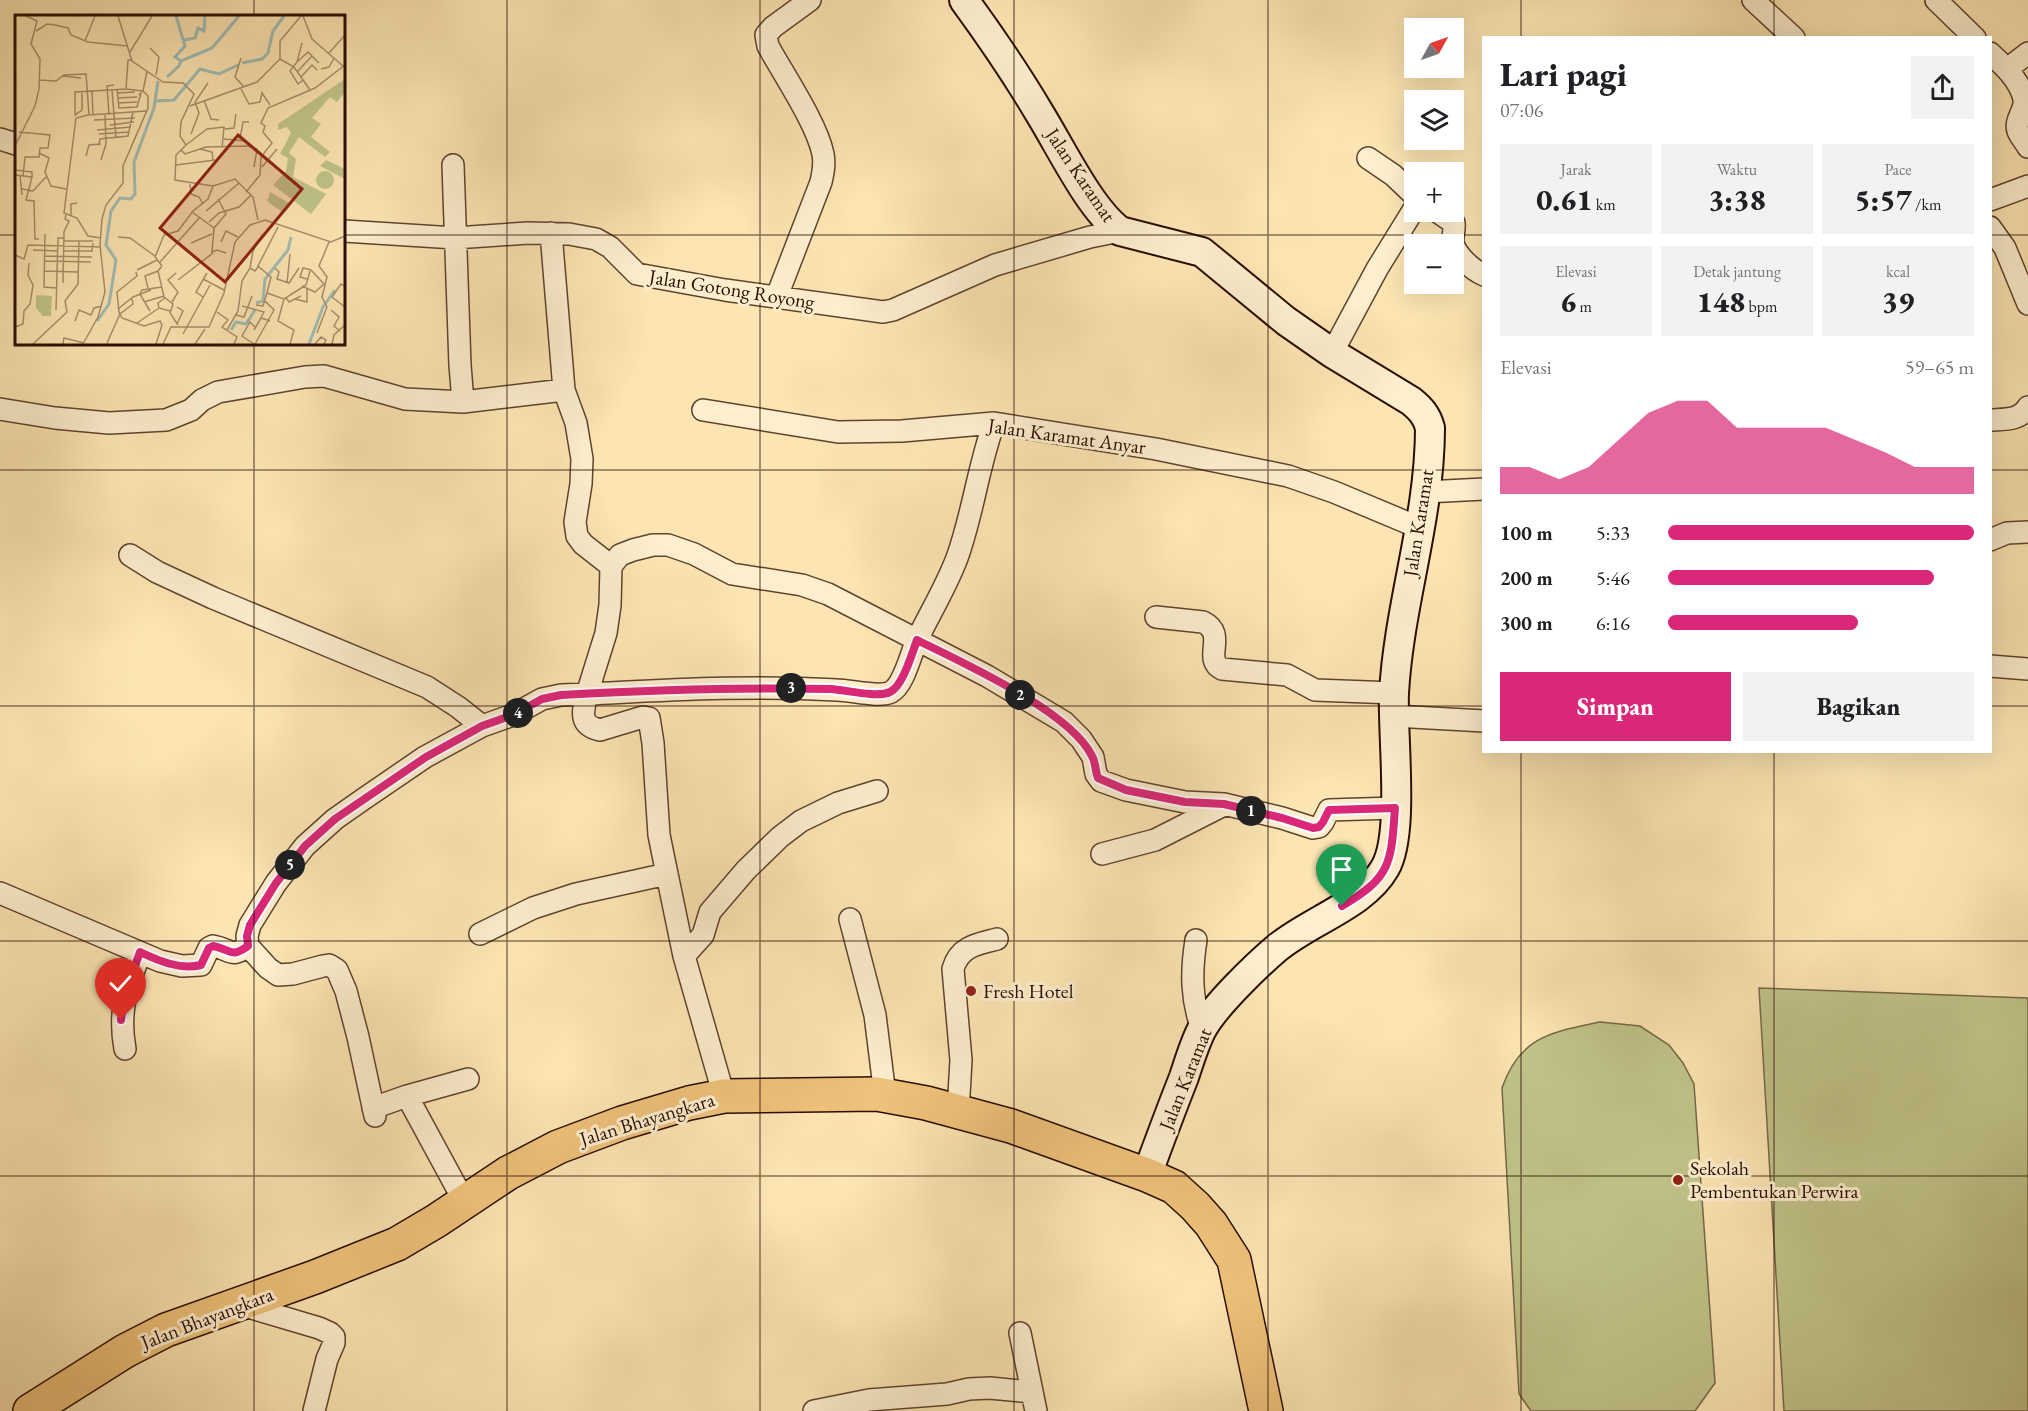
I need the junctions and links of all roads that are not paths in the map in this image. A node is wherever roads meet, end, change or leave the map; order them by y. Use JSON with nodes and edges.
{"nodes":[{"id":1,"x":810,"y":0,"type":"edge"},
{"id":2,"x":1753,"y":0,"type":"edge"},
{"id":3,"x":1936,"y":0,"type":"edge"},
{"id":4,"x":968,"y":1,"type":"edge"},
{"id":5,"x":1792,"y":36,"type":"edge"},
{"id":6,"x":1973,"y":36,"type":"edge"},
{"id":7,"x":2028,"y":53,"type":"edge"},
{"id":8,"x":1992,"y":55,"type":"edge"},
{"id":9,"x":2007,"y":69,"type":"junction"},
{"id":10,"x":0,"y":139,"type":"edge"},
{"id":11,"x":15,"y":144,"type":"edge"},
{"id":12,"x":2028,"y":147,"type":"edge"},
{"id":13,"x":1368,"y":158,"type":"dead end"},
{"id":14,"x":453,"y":165,"type":"dead end"},
{"id":15,"x":1404,"y":186,"type":"edge"},
{"id":16,"x":2028,"y":186,"type":"edge"},
{"id":17,"x":1992,"y":199,"type":"edge"},
{"id":18,"x":1406,"y":222,"type":"edge"},
{"id":19,"x":1453,"y":222,"type":"edge"},
{"id":20,"x":1992,"y":230,"type":"edge"},
{"id":21,"x":345,"y":231,"type":"edge"},
{"id":22,"x":1120,"y":231,"type":"junction"},
{"id":23,"x":551,"y":233,"type":"junction"},
{"id":24,"x":455,"y":238,"type":"junction"},
{"id":25,"x":1482,"y":273,"type":"edge"},
{"id":26,"x":777,"y":296,"type":"junction"},
{"id":27,"x":2028,"y":304,"type":"edge"},
{"id":28,"x":1332,"y":353,"type":"junction"},
{"id":29,"x":564,"y":390,"type":"junction"},
{"id":30,"x":463,"y":402,"type":"junction"},
{"id":31,"x":2028,"y":407,"type":"edge"},
{"id":32,"x":0,"y":409,"type":"edge"},
{"id":33,"x":703,"y":410,"type":"dead end"},
{"id":34,"x":1992,"y":420,"type":"edge"},
{"id":35,"x":994,"y":423,"type":"junction"},
{"id":36,"x":1482,"y":489,"type":"edge"},
{"id":37,"x":1425,"y":492,"type":"junction"},
{"id":38,"x":1420,"y":528,"type":"junction"},
{"id":39,"x":2028,"y":532,"type":"edge"},
{"id":40,"x":1992,"y":539,"type":"edge"},
{"id":41,"x":130,"y":555,"type":"dead end"},
{"id":42,"x":611,"y":566,"type":"junction"},
{"id":43,"x":1156,"y":617,"type":"dead end"},
{"id":44,"x":917,"y":640,"type":"junction"},
{"id":45,"x":1992,"y":666,"type":"edge"},
{"id":46,"x":2028,"y":669,"type":"edge"},
{"id":47,"x":587,"y":694,"type":"junction"},
{"id":48,"x":1394,"y":704,"type":"junction"},
{"id":49,"x":1482,"y":722,"type":"edge"},
{"id":50,"x":482,"y":726,"type":"junction"},
{"id":51,"x":877,"y":791,"type":"dead end"},
{"id":52,"x":1224,"y":804,"type":"junction"},
{"id":53,"x":1395,"y":808,"type":"junction"},
{"id":54,"x":1102,"y":854,"type":"dead end"},
{"id":55,"x":667,"y":874,"type":"junction"},
{"id":56,"x":0,"y":893,"type":"edge"},
{"id":57,"x":850,"y":919,"type":"dead end"},
{"id":58,"x":480,"y":934,"type":"dead end"},
{"id":59,"x":997,"y":939,"type":"dead end"},
{"id":60,"x":1196,"y":940,"type":"dead end"},
{"id":61,"x":248,"y":946,"type":"junction"},
{"id":62,"x":140,"y":952,"type":"junction"},
{"id":63,"x":684,"y":956,"type":"junction"},
{"id":64,"x":1202,"y":1029,"type":"junction"},
{"id":65,"x":125,"y":1049,"type":"dead end"},
{"id":66,"x":468,"y":1079,"type":"dead end"},
{"id":67,"x":885,"y":1095,"type":"junction"},
{"id":68,"x":407,"y":1096,"type":"junction"},
{"id":69,"x":724,"y":1096,"type":"junction"},
{"id":70,"x":958,"y":1112,"type":"junction"},
{"id":71,"x":1147,"y":1175,"type":"junction"},
{"id":72,"x":464,"y":1201,"type":"junction"},
{"id":73,"x":238,"y":1304,"type":"junction"},
{"id":74,"x":1020,"y":1333,"type":"dead end"},
{"id":75,"x":1034,"y":1401,"type":"edge"},
{"id":76,"x":30,"y":1411,"type":"edge"},
{"id":77,"x":314,"y":1411,"type":"edge"},
{"id":78,"x":814,"y":1411,"type":"edge"},
{"id":79,"x":1266,"y":1411,"type":"edge"}],
"edges":[{"from":1,"to":26,"type":"street"},
{"from":2,"to":5,"type":"street"},
{"from":3,"to":6,"type":"street"},
{"from":4,"to":22,"type":"street","name":"Jalan Karamat"},
{"from":7,"to":9,"type":"street"},
{"from":8,"to":9,"type":"street"},
{"from":9,"to":12,"type":"street"},
{"from":10,"to":11,"type":"street"},
{"from":13,"to":15,"type":"street"},
{"from":14,"to":24,"type":"street"},
{"from":16,"to":17,"type":"street"},
{"from":18,"to":28,"type":"street"},
{"from":19,"to":25,"type":"street"},
{"from":20,"to":27,"type":"street"},
{"from":21,"to":24,"type":"street","name":"Jalan Gotong Royong"},
{"from":22,"to":26,"type":"street","name":"Jalan Gotong Royong"},
{"from":22,"to":28,"type":"street","name":"Jalan Karamat"},
{"from":23,"to":24,"type":"street","name":"Jalan Gotong Royong"},
{"from":23,"to":26,"type":"street","name":"Jalan Gotong Royong"},
{"from":23,"to":29,"type":"street"},
{"from":24,"to":30,"type":"street"},
{"from":28,"to":37,"type":"street","name":"Jalan Karamat"},
{"from":29,"to":30,"type":"street"},
{"from":29,"to":42,"type":"street"},
{"from":30,"to":32,"type":"street"},
{"from":31,"to":34,"type":"street"},
{"from":33,"to":35,"type":"street","name":"Jalan Karamat Anyar"},
{"from":35,"to":38,"type":"street","name":"Jalan Karamat Anyar"},
{"from":35,"to":44,"type":"street"},
{"from":36,"to":37,"type":"street"},
{"from":37,"to":38,"type":"street","name":"Jalan Karamat"},
{"from":38,"to":48,"type":"street","name":"Jalan Karamat"},
{"from":39,"to":40,"type":"street"},
{"from":41,"to":50,"type":"street"},
{"from":42,"to":44,"type":"street"},
{"from":42,"to":47,"type":"street"},
{"from":43,"to":48,"type":"street"},
{"from":44,"to":47,"type":"street"},
{"from":44,"to":52,"type":"street"},
{"from":45,"to":46,"type":"street"},
{"from":47,"to":50,"type":"street"},
{"from":47,"to":55,"type":"street"},
{"from":48,"to":49,"type":"street"},
{"from":48,"to":53,"type":"street","name":"Jalan Karamat"},
{"from":50,"to":61,"type":"street"},
{"from":51,"to":63,"type":"street"},
{"from":52,"to":53,"type":"street"},
{"from":52,"to":54,"type":"street"},
{"from":53,"to":64,"type":"street","name":"Jalan Karamat"},
{"from":55,"to":58,"type":"street"},
{"from":55,"to":63,"type":"street"},
{"from":56,"to":62,"type":"street"},
{"from":57,"to":67,"type":"street"},
{"from":59,"to":70,"type":"street"},
{"from":60,"to":64,"type":"street"},
{"from":61,"to":62,"type":"street"},
{"from":61,"to":68,"type":"street"},
{"from":62,"to":65,"type":"street"},
{"from":63,"to":69,"type":"street"},
{"from":64,"to":71,"type":"street","name":"Jalan Karamat"},
{"from":66,"to":68,"type":"street"},
{"from":67,"to":69,"type":"highway","name":"Jalan Bhayangkara"},
{"from":67,"to":70,"type":"highway","name":"Jalan Bhayangkara"},
{"from":68,"to":72,"type":"street"},
{"from":69,"to":72,"type":"highway","name":"Jalan Bhayangkara"},
{"from":70,"to":71,"type":"highway","name":"Jalan Bhayangkara"},
{"from":71,"to":79,"type":"highway","name":"Jalan Bhayangkara"},
{"from":72,"to":73,"type":"highway","name":"Jalan Bhayangkara"},
{"from":73,"to":76,"type":"highway","name":"Jalan Bhayangkara"},
{"from":73,"to":77,"type":"street"},
{"from":74,"to":75,"type":"street"},
{"from":75,"to":78,"type":"street"}]}
